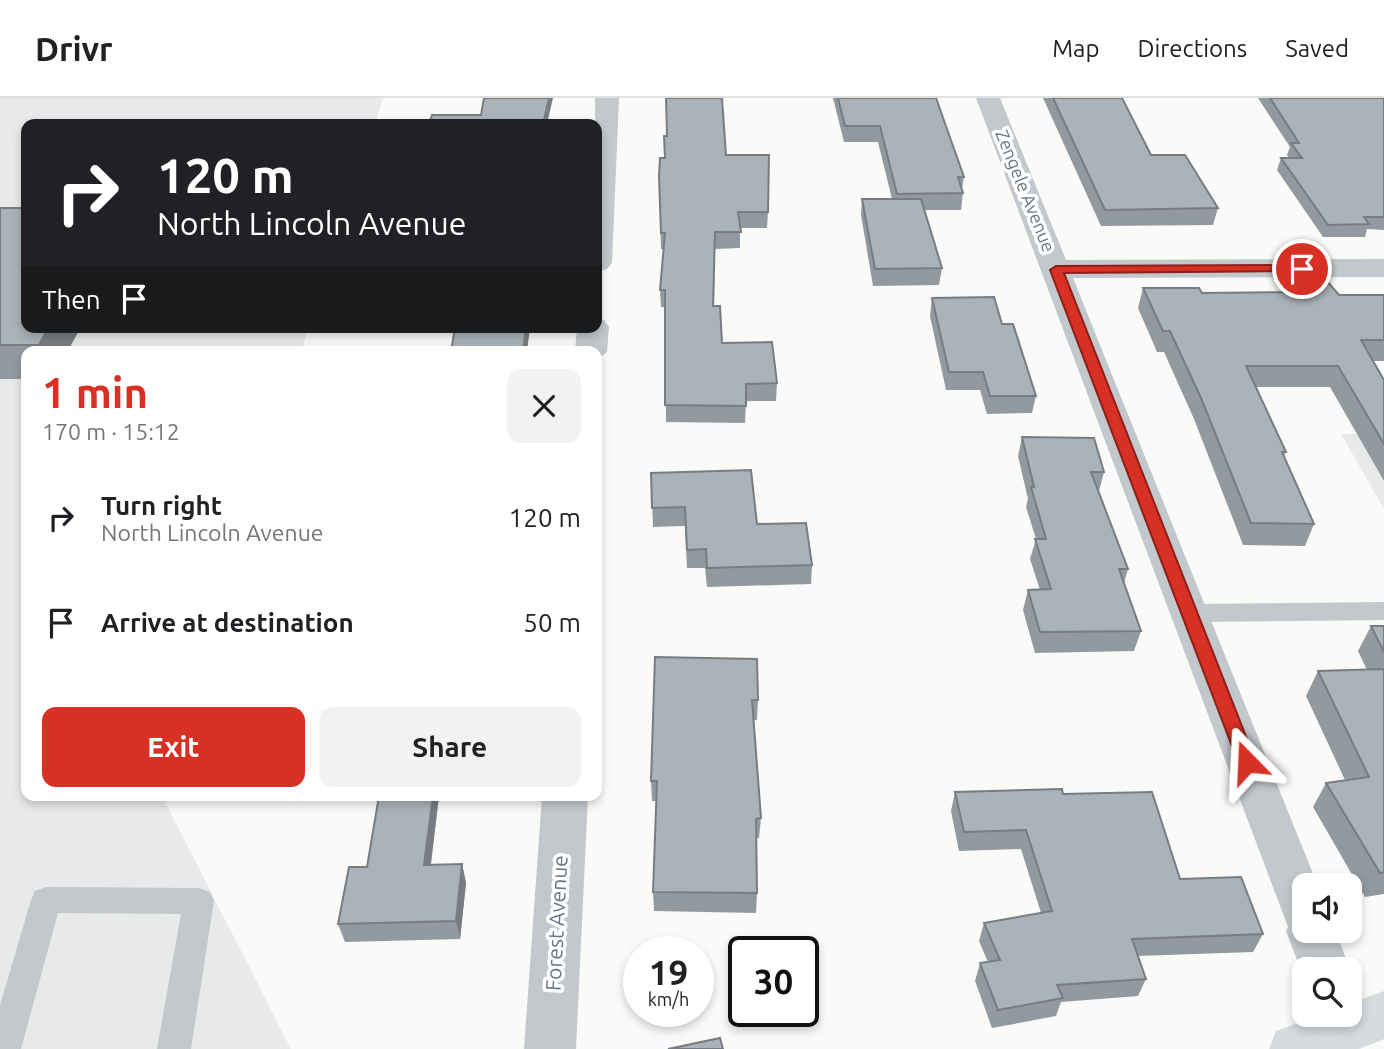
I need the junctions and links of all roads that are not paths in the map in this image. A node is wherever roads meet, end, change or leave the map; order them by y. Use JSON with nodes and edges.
{"nodes":[{"id":1,"x":607,"y":98,"type":"edge"},
{"id":2,"x":988,"y":98,"type":"edge"},
{"id":3,"x":602,"y":180,"type":"edge"},
{"id":4,"x":1384,"y":268,"type":"edge"},
{"id":5,"x":1056,"y":270,"type":"junction"},
{"id":6,"x":1384,"y":611,"type":"edge"},
{"id":7,"x":1190,"y":613,"type":"junction"},
{"id":8,"x":565,"y":801,"type":"edge"},
{"id":9,"x":1292,"y":881,"type":"edge"},
{"id":10,"x":1341,"y":1027,"type":"edge"},
{"id":11,"x":4,"y":1049,"type":"edge"},
{"id":12,"x":174,"y":1049,"type":"edge"},
{"id":13,"x":550,"y":1049,"type":"edge"},
{"id":14,"x":1294,"y":1049,"type":"edge"}],
"edges":[{"from":1,"to":3,"type":"street"},
{"from":2,"to":5,"type":"street","name":"Zengele Avenue"},
{"from":4,"to":5,"type":"street"},
{"from":5,"to":7,"type":"street","name":"Zengele Avenue"},
{"from":6,"to":7,"type":"lane"},
{"from":7,"to":9,"type":"street","name":"Zengele Avenue"},
{"from":8,"to":13,"type":"street","name":"Forest Avenue"},
{"from":10,"to":14,"type":"main road"},
{"from":11,"to":12,"type":"lane"}]}
